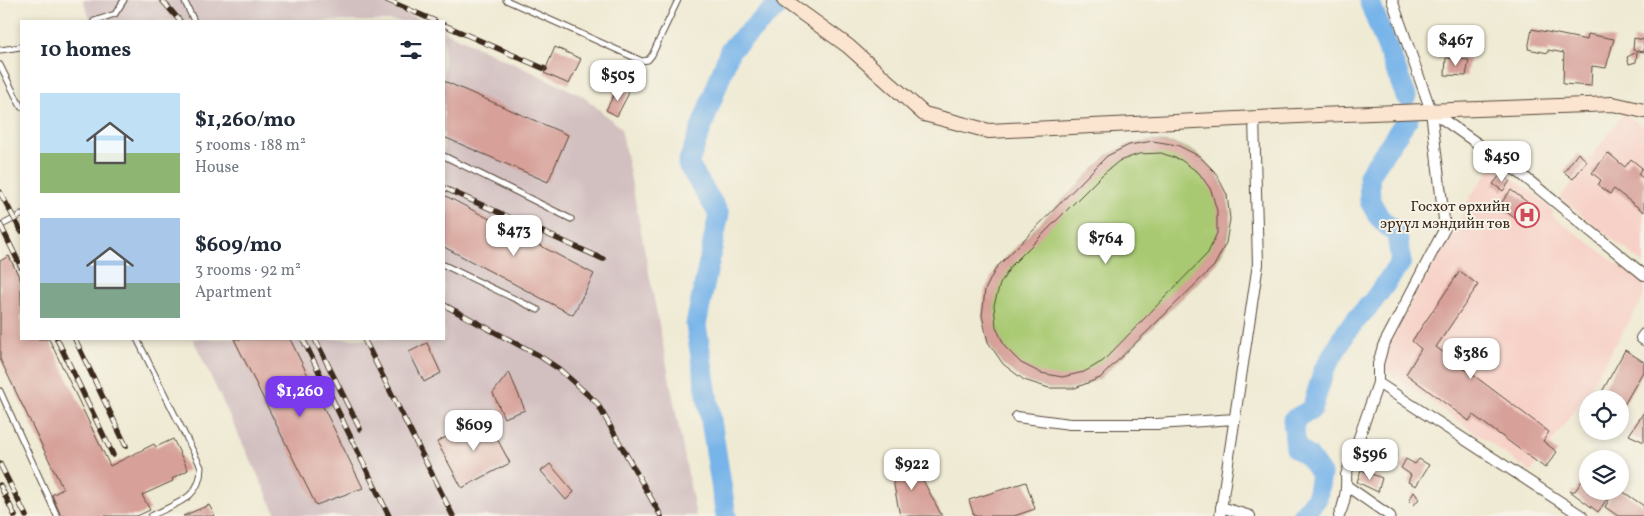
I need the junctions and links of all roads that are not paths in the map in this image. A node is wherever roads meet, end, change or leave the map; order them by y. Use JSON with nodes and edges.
{"nodes":[{"id":1,"x":124,"y":0,"type":"edge"},
{"id":2,"x":184,"y":0,"type":"edge"},
{"id":3,"x":506,"y":0,"type":"edge"},
{"id":4,"x":678,"y":0,"type":"edge"},
{"id":5,"x":784,"y":0,"type":"edge"},
{"id":6,"x":1392,"y":0,"type":"edge"},
{"id":7,"x":97,"y":20,"type":"edge"},
{"id":8,"x":194,"y":20,"type":"edge"},
{"id":9,"x":20,"y":47,"type":"edge"},
{"id":10,"x":0,"y":50,"type":"edge"},
{"id":11,"x":0,"y":65,"type":"edge"},
{"id":12,"x":20,"y":105,"type":"edge"},
{"id":13,"x":1431,"y":111,"type":"junction"},
{"id":14,"x":1644,"y":111,"type":"edge"},
{"id":15,"x":1254,"y":117,"type":"junction"},
{"id":16,"x":445,"y":156,"type":"edge"},
{"id":17,"x":20,"y":216,"type":"edge"},
{"id":18,"x":571,"y":219,"type":"dead end"},
{"id":19,"x":0,"y":226,"type":"edge"},
{"id":20,"x":445,"y":266,"type":"edge"},
{"id":21,"x":1644,"y":275,"type":"edge"},
{"id":22,"x":538,"y":310,"type":"dead end"},
{"id":23,"x":1644,"y":334,"type":"edge"},
{"id":24,"x":138,"y":340,"type":"edge"},
{"id":25,"x":1644,"y":340,"type":"edge"},
{"id":26,"x":1378,"y":383,"type":"junction"},
{"id":27,"x":0,"y":391,"type":"edge"},
{"id":28,"x":1017,"y":417,"type":"dead end"},
{"id":29,"x":1235,"y":418,"type":"junction"},
{"id":30,"x":1347,"y":486,"type":"junction"},
{"id":31,"x":1221,"y":512,"type":"edge"},
{"id":32,"x":57,"y":516,"type":"edge"},
{"id":33,"x":151,"y":516,"type":"edge"},
{"id":34,"x":1250,"y":516,"type":"edge"},
{"id":35,"x":1339,"y":516,"type":"edge"},
{"id":36,"x":1390,"y":516,"type":"edge"},
{"id":37,"x":1582,"y":516,"type":"edge"}],
"edges":[{"from":1,"to":7,"type":"lane"},
{"from":2,"to":8,"type":"lane"},
{"from":3,"to":4,"type":"lane"},
{"from":5,"to":15,"type":"street"},
{"from":6,"to":13,"type":"street"},
{"from":9,"to":10,"type":"lane"},
{"from":11,"to":12,"type":"lane"},
{"from":13,"to":14,"type":"street"},
{"from":13,"to":15,"type":"street"},
{"from":13,"to":21,"type":"street"},
{"from":13,"to":26,"type":"street"},
{"from":15,"to":29,"type":"street"},
{"from":16,"to":18,"type":"lane"},
{"from":17,"to":19,"type":"lane"},
{"from":20,"to":22,"type":"lane"},
{"from":23,"to":25,"type":"street"},
{"from":24,"to":33,"type":"lane"},
{"from":26,"to":30,"type":"street"},
{"from":26,"to":37,"type":"street"},
{"from":27,"to":32,"type":"lane"},
{"from":28,"to":29,"type":"street"},
{"from":29,"to":31,"type":"street"},
{"from":30,"to":35,"type":"street"},
{"from":30,"to":36,"type":"street"},
{"from":31,"to":34,"type":"street"}]}
